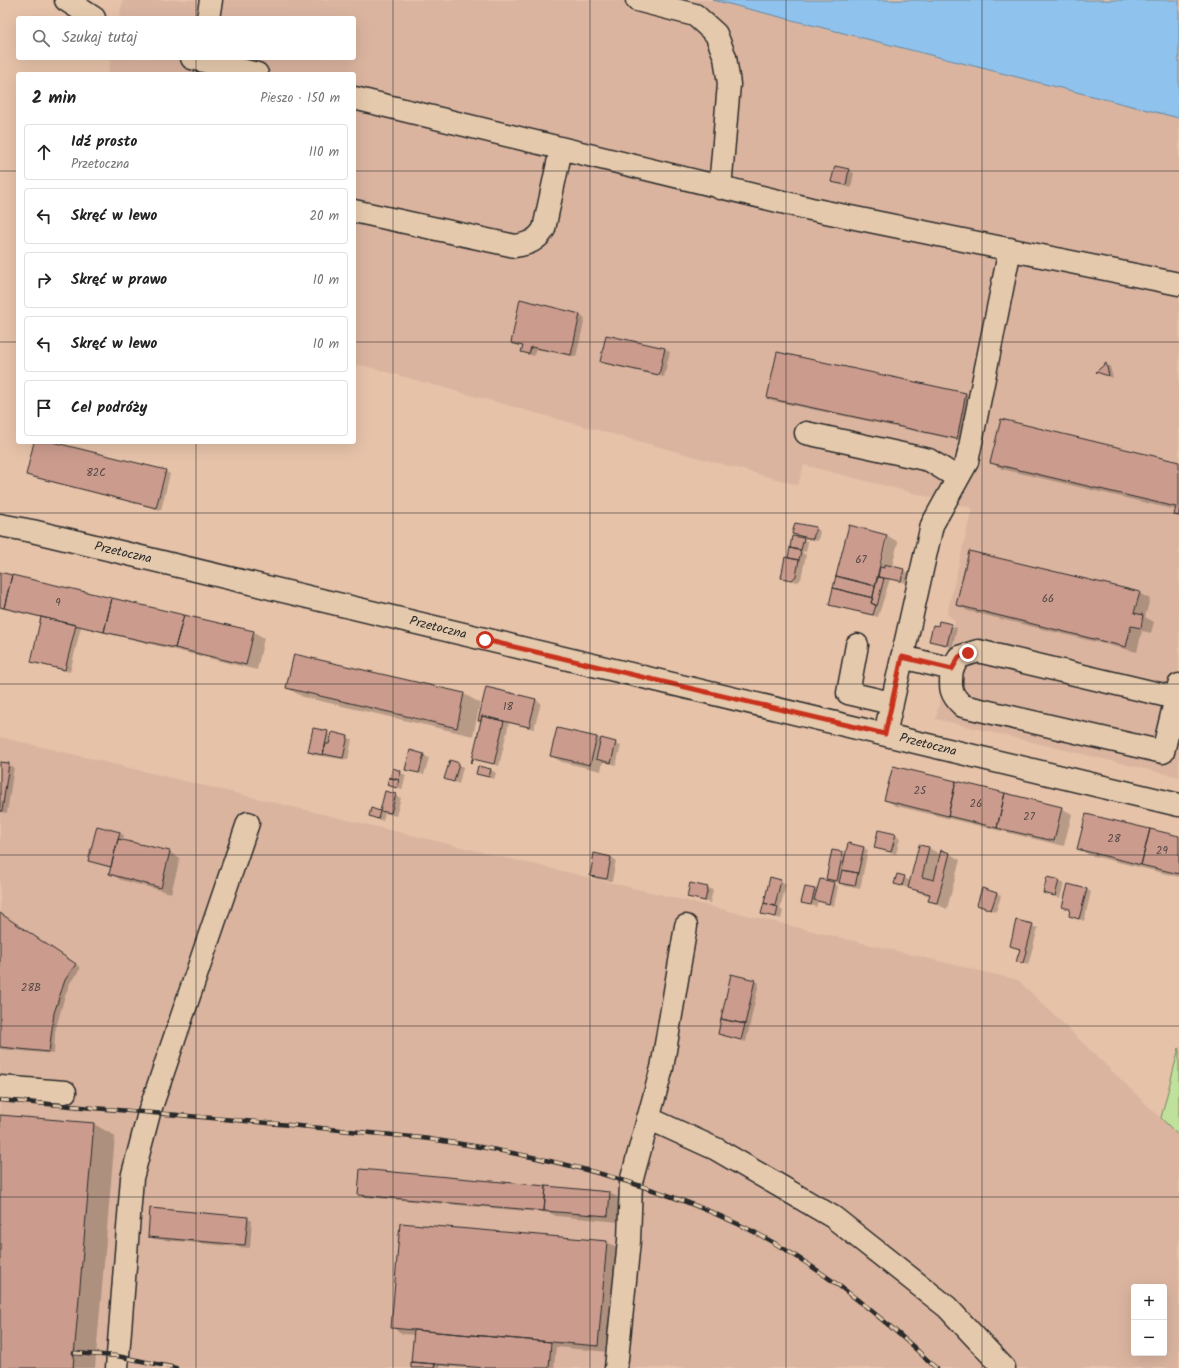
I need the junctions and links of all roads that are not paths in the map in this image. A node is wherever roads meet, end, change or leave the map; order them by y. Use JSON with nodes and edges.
{"nodes":[{"id":1,"x":66,"y":0,"type":"edge"},
{"id":2,"x":211,"y":0,"type":"edge"},
{"id":3,"x":637,"y":0,"type":"edge"},
{"id":4,"x":91,"y":16,"type":"edge"},
{"id":5,"x":208,"y":16,"type":"edge"},
{"id":6,"x":202,"y":60,"type":"edge"},
{"id":7,"x":244,"y":72,"type":"edge"},
{"id":8,"x":356,"y":98,"type":"edge"},
{"id":9,"x":560,"y":149,"type":"junction"},
{"id":10,"x":720,"y":188,"type":"junction"},
{"id":11,"x":356,"y":211,"type":"edge"},
{"id":12,"x":1010,"y":249,"type":"junction"},
{"id":13,"x":1179,"y":284,"type":"edge"},
{"id":14,"x":806,"y":433,"type":"dead end"},
{"id":15,"x":958,"y":478,"type":"junction"},
{"id":16,"x":0,"y":525,"type":"edge"},
{"id":17,"x":857,"y":645,"type":"dead end"},
{"id":18,"x":902,"y":657,"type":"junction"},
{"id":19,"x":952,"y":669,"type":"junction"},
{"id":20,"x":1177,"y":691,"type":"edge"},
{"id":21,"x":891,"y":703,"type":"junction"},
{"id":22,"x":885,"y":734,"type":"junction"},
{"id":23,"x":1179,"y":805,"type":"edge"},
{"id":24,"x":248,"y":822,"type":"dead end"},
{"id":25,"x":686,"y":926,"type":"dead end"},
{"id":26,"x":0,"y":1087,"type":"edge"},
{"id":27,"x":65,"y":1092,"type":"dead end"},
{"id":28,"x":648,"y":1118,"type":"junction"},
{"id":29,"x":116,"y":1368,"type":"edge"},
{"id":30,"x":616,"y":1368,"type":"edge"},
{"id":31,"x":1004,"y":1368,"type":"edge"}],
"edges":[{"from":1,"to":4,"type":"street"},
{"from":2,"to":5,"type":"street"},
{"from":3,"to":10,"type":"street"},
{"from":6,"to":7,"type":"street"},
{"from":8,"to":9,"type":"street"},
{"from":9,"to":10,"type":"street"},
{"from":9,"to":11,"type":"street"},
{"from":10,"to":12,"type":"street"},
{"from":12,"to":13,"type":"street"},
{"from":12,"to":15,"type":"street"},
{"from":14,"to":15,"type":"street"},
{"from":15,"to":18,"type":"street"},
{"from":16,"to":22,"type":"street","name":"Przetoczna"},
{"from":17,"to":21,"type":"street"},
{"from":18,"to":19,"type":"street"},
{"from":18,"to":21,"type":"street"},
{"from":19,"to":20,"type":"street"},
{"from":19,"to":20,"type":"street"},
{"from":21,"to":22,"type":"street"},
{"from":22,"to":23,"type":"street","name":"Przetoczna"},
{"from":24,"to":29,"type":"street"},
{"from":25,"to":28,"type":"street"},
{"from":26,"to":27,"type":"street"},
{"from":28,"to":30,"type":"street"},
{"from":28,"to":31,"type":"street"}]}
